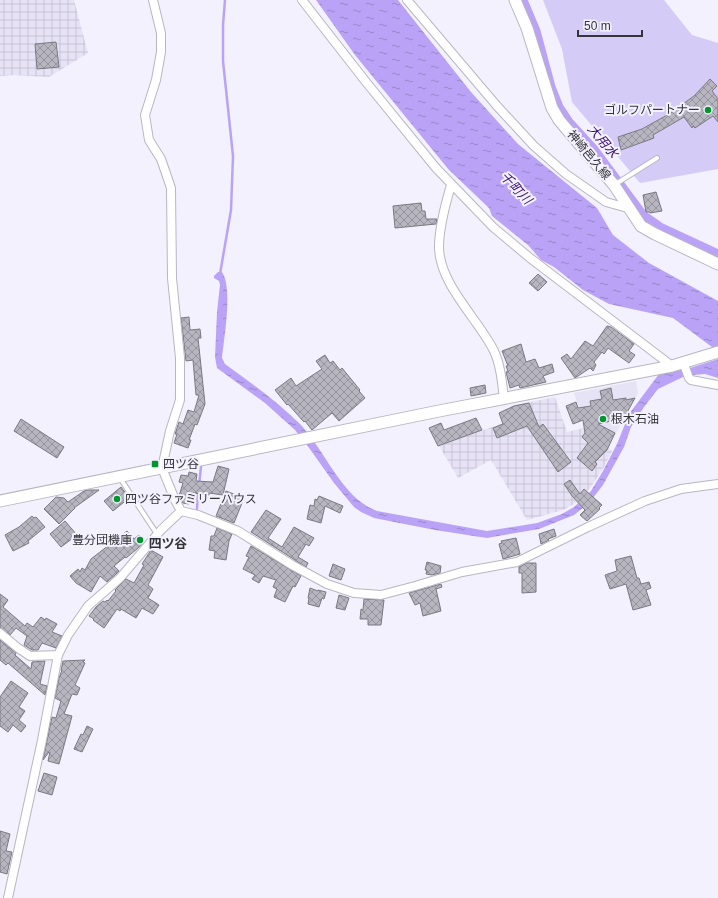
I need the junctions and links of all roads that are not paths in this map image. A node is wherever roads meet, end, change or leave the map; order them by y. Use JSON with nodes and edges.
{"nodes":[{"id":1,"x":153,"y":0,"type":"edge"},
{"id":2,"x":302,"y":0,"type":"edge"},
{"id":3,"x":407,"y":0,"type":"edge"},
{"id":4,"x":515,"y":0,"type":"edge"},
{"id":5,"x":657,"y":158,"type":"dead end"},
{"id":6,"x":617,"y":183,"type":"junction"},
{"id":7,"x":452,"y":185,"type":"junction"},
{"id":8,"x":631,"y":209,"type":"junction"},
{"id":9,"x":718,"y":264,"type":"edge"},
{"id":10,"x":716,"y":353,"type":"edge"},
{"id":11,"x":683,"y":364,"type":"junction"},
{"id":12,"x":672,"y":366,"type":"junction"},
{"id":13,"x":718,"y":385,"type":"edge"},
{"id":14,"x":504,"y":399,"type":"junction"},
{"id":15,"x":162,"y":468,"type":"junction"},
{"id":16,"x":119,"y":477,"type":"junction"},
{"id":17,"x":718,"y":484,"type":"edge"},
{"id":18,"x":0,"y":501,"type":"edge"},
{"id":19,"x":181,"y":511,"type":"junction"},
{"id":20,"x":158,"y":534,"type":"junction"},
{"id":21,"x":0,"y":633,"type":"edge"},
{"id":22,"x":58,"y":656,"type":"junction"},
{"id":23,"x":8,"y":898,"type":"edge"}],
"edges":[{"from":1,"to":15,"type":"street"},
{"from":2,"to":7,"type":"street"},
{"from":3,"to":8,"type":"street"},
{"from":4,"to":6,"type":"street","name":"神崎邑久線"},
{"from":5,"to":6,"type":"lane"},
{"from":6,"to":8,"type":"street","name":"神崎邑久線"},
{"from":7,"to":12,"type":"street"},
{"from":7,"to":14,"type":"street"},
{"from":8,"to":9,"type":"street","name":"神崎邑久線"},
{"from":10,"to":11,"type":"street"},
{"from":11,"to":12,"type":"street"},
{"from":11,"to":13,"type":"street"},
{"from":12,"to":14,"type":"street"},
{"from":14,"to":15,"type":"street"},
{"from":15,"to":16,"type":"street"},
{"from":15,"to":19,"type":"street"},
{"from":16,"to":18,"type":"street"},
{"from":16,"to":20,"type":"lane"},
{"from":17,"to":19,"type":"street"},
{"from":19,"to":20,"type":"street"},
{"from":20,"to":22,"type":"street"},
{"from":21,"to":22,"type":"street"},
{"from":22,"to":23,"type":"street"}]}
